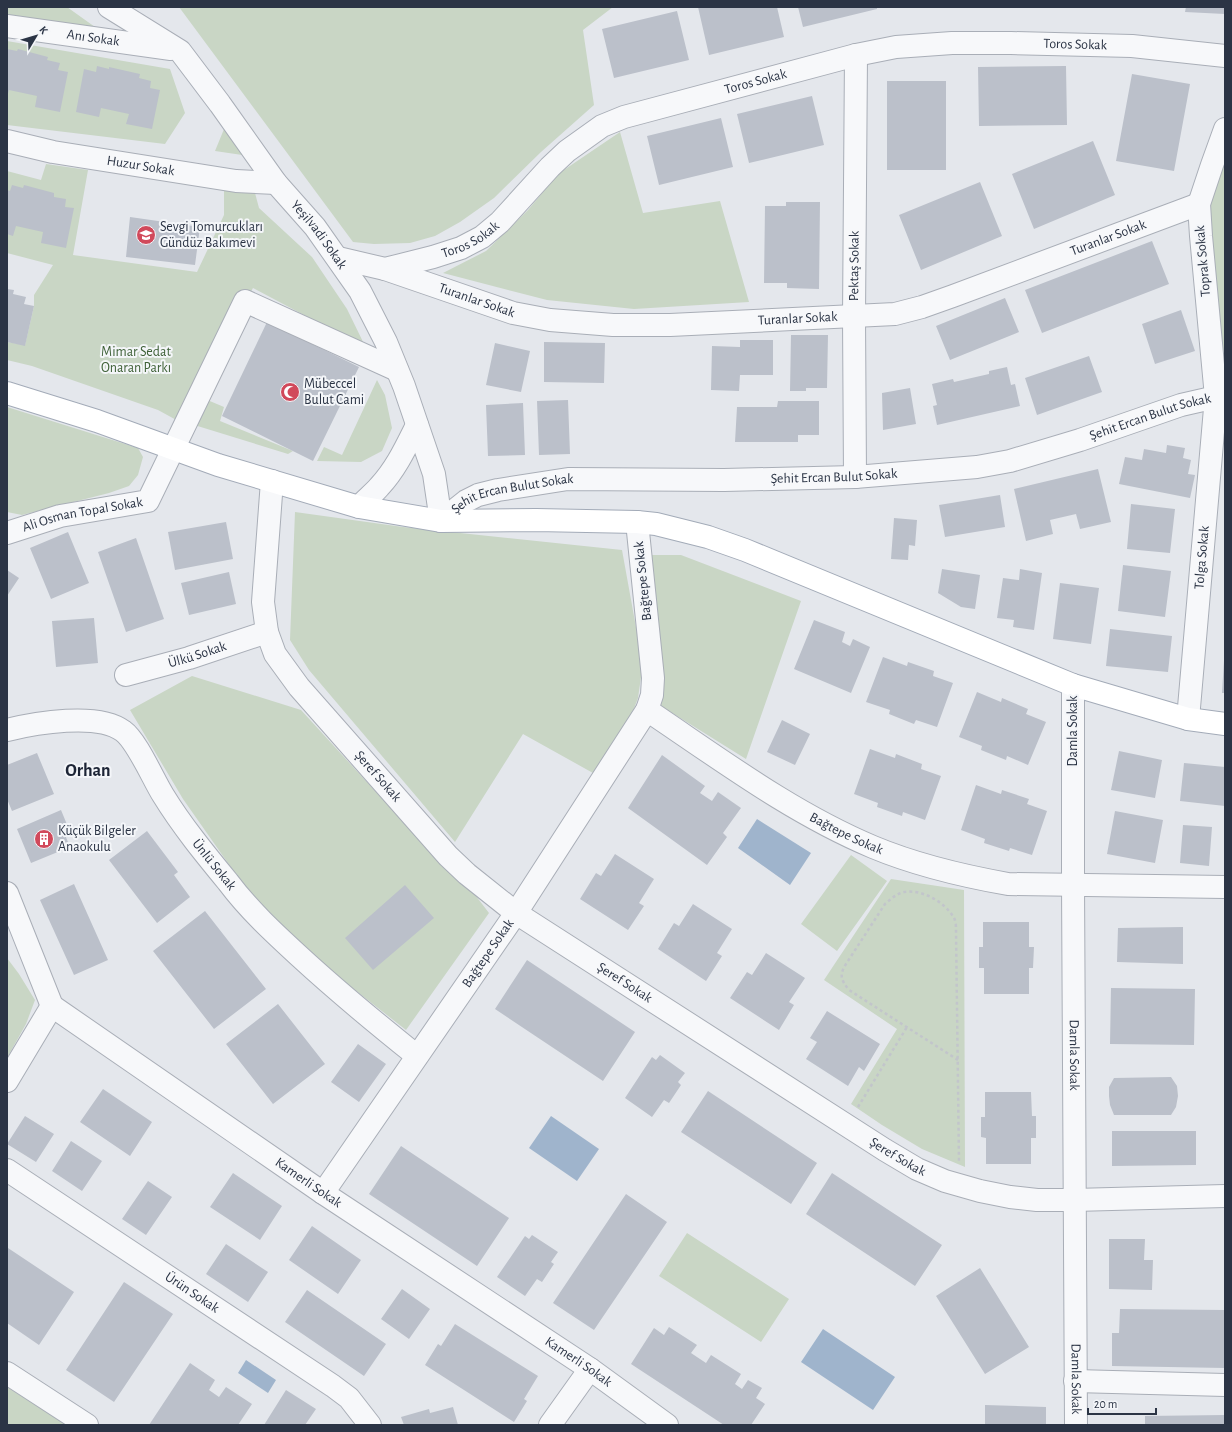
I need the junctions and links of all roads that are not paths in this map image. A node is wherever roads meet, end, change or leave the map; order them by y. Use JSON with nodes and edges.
{"nodes":[{"id":1,"x":109,"y":7,"type":"edge"},
{"id":2,"x":7,"y":26,"type":"edge"},
{"id":3,"x":180,"y":51,"type":"junction"},
{"id":4,"x":856,"y":55,"type":"junction"},
{"id":5,"x":1225,"y":56,"type":"edge"},
{"id":6,"x":1225,"y":129,"type":"edge"},
{"id":7,"x":7,"y":141,"type":"edge"},
{"id":8,"x":276,"y":183,"type":"junction"},
{"id":9,"x":1200,"y":204,"type":"junction"},
{"id":10,"x":338,"y":258,"type":"junction"},
{"id":11,"x":385,"y":269,"type":"junction"},
{"id":12,"x":854,"y":317,"type":"junction"},
{"id":13,"x":397,"y":370,"type":"junction"},
{"id":14,"x":7,"y":393,"type":"edge"},
{"id":15,"x":1220,"y":395,"type":"edge"},
{"id":16,"x":417,"y":425,"type":"junction"},
{"id":17,"x":174,"y":449,"type":"junction"},
{"id":18,"x":855,"y":477,"type":"junction"},
{"id":19,"x":272,"y":481,"type":"junction"},
{"id":20,"x":358,"y":507,"type":"junction"},
{"id":21,"x":441,"y":521,"type":"junction"},
{"id":22,"x":636,"y":522,"type":"junction"},
{"id":23,"x":7,"y":533,"type":"edge"},
{"id":24,"x":267,"y":632,"type":"junction"},
{"id":25,"x":126,"y":676,"type":"dead end"},
{"id":26,"x":1073,"y":685,"type":"junction"},
{"id":27,"x":647,"y":710,"type":"junction"},
{"id":28,"x":1188,"y":719,"type":"junction"},
{"id":29,"x":1225,"y":724,"type":"edge"},
{"id":30,"x":7,"y":730,"type":"edge"},
{"id":31,"x":1073,"y":884,"type":"junction"},
{"id":32,"x":1225,"y":887,"type":"edge"},
{"id":33,"x":7,"y":893,"type":"edge"},
{"id":34,"x":516,"y":913,"type":"junction"},
{"id":35,"x":52,"y":1006,"type":"junction"},
{"id":36,"x":417,"y":1056,"type":"junction"},
{"id":37,"x":7,"y":1081,"type":"edge"},
{"id":38,"x":7,"y":1170,"type":"edge"},
{"id":39,"x":323,"y":1193,"type":"junction"},
{"id":40,"x":1225,"y":1196,"type":"edge"},
{"id":41,"x":1074,"y":1200,"type":"junction"},
{"id":42,"x":590,"y":1369,"type":"junction"},
{"id":43,"x":7,"y":1373,"type":"edge"},
{"id":44,"x":1075,"y":1381,"type":"junction"},
{"id":45,"x":1225,"y":1385,"type":"edge"},
{"id":46,"x":87,"y":1425,"type":"edge"},
{"id":47,"x":370,"y":1425,"type":"edge"},
{"id":48,"x":550,"y":1425,"type":"edge"},
{"id":49,"x":667,"y":1425,"type":"edge"},
{"id":50,"x":1076,"y":1425,"type":"edge"}],
"edges":[{"from":1,"to":3,"type":"street","name":"Yeşilvadi Sokak"},
{"from":2,"to":3,"type":"street","name":"Anı Sokak"},
{"from":3,"to":8,"type":"street","name":"Yeşilvadi Sokak"},
{"from":4,"to":5,"type":"street","name":"Toros Sokak"},
{"from":4,"to":11,"type":"street","name":"Toros Sokak"},
{"from":4,"to":12,"type":"street","name":"Pektaş Sokak"},
{"from":6,"to":9,"type":"street","name":"Toprak Sokak"},
{"from":7,"to":8,"type":"street","name":"Huzur Sokak"},
{"from":8,"to":10,"type":"street","name":"Yeşilvadi Sokak"},
{"from":9,"to":12,"type":"street","name":"Turanlar Sokak"},
{"from":9,"to":15,"type":"street","name":"Toprak Sokak"},
{"from":10,"to":11,"type":"street","name":"Toros Sokak"},
{"from":10,"to":13,"type":"street","name":"Yeşilvadi Sokak"},
{"from":11,"to":12,"type":"street","name":"Turanlar Sokak"},
{"from":12,"to":18,"type":"street","name":"Pektaş Sokak"},
{"from":13,"to":16,"type":"street","name":"Yeşilvadi Sokak"},
{"from":13,"to":17,"type":"street"},
{"from":14,"to":17,"type":"main road"},
{"from":15,"to":18,"type":"street","name":"Şehit Ercan Bulut Sokak"},
{"from":15,"to":28,"type":"street","name":"Tolga Sokak"},
{"from":16,"to":20,"type":"street"},
{"from":16,"to":21,"type":"street","name":"Yeşilvadi Sokak"},
{"from":17,"to":19,"type":"main road"},
{"from":17,"to":23,"type":"street","name":"Ali Osman Topal Sokak"},
{"from":18,"to":21,"type":"street","name":"Şehit Ercan Bulut Sokak"},
{"from":19,"to":20,"type":"main road"},
{"from":19,"to":24,"type":"street","name":"Şeref Sokak"},
{"from":20,"to":21,"type":"main road"},
{"from":21,"to":22,"type":"main road"},
{"from":22,"to":26,"type":"main road"},
{"from":22,"to":27,"type":"street","name":"Bağtepe Sokak"},
{"from":24,"to":25,"type":"street","name":"Ülkü Sokak"},
{"from":24,"to":34,"type":"street","name":"Şeref Sokak"},
{"from":26,"to":28,"type":"main road"},
{"from":26,"to":31,"type":"street","name":"Damla Sokak"},
{"from":27,"to":31,"type":"street","name":"Bağtepe Sokak"},
{"from":27,"to":34,"type":"street","name":"Bağtepe Sokak"},
{"from":28,"to":29,"type":"main road"},
{"from":30,"to":36,"type":"street","name":"Ünlü Sokak"},
{"from":31,"to":32,"type":"street","name":"Bağtepe Sokak"},
{"from":31,"to":41,"type":"street","name":"Damla Sokak"},
{"from":33,"to":35,"type":"street"},
{"from":34,"to":36,"type":"street","name":"Bağtepe Sokak"},
{"from":34,"to":41,"type":"street","name":"Şeref Sokak"},
{"from":35,"to":37,"type":"street"},
{"from":35,"to":39,"type":"street","name":"Kamerli Sokak"},
{"from":36,"to":39,"type":"street","name":"Bağtepe Sokak"},
{"from":38,"to":47,"type":"street","name":"Ürün Sokak"},
{"from":39,"to":42,"type":"street","name":"Kamerli Sokak"},
{"from":40,"to":41,"type":"street","name":"Şeref Sokak"},
{"from":41,"to":44,"type":"street","name":"Damla Sokak"},
{"from":42,"to":48,"type":"street"},
{"from":42,"to":49,"type":"street","name":"Kamerli Sokak"},
{"from":43,"to":46,"type":"street"},
{"from":44,"to":45,"type":"street"},
{"from":44,"to":50,"type":"street","name":"Damla Sokak"}]}
